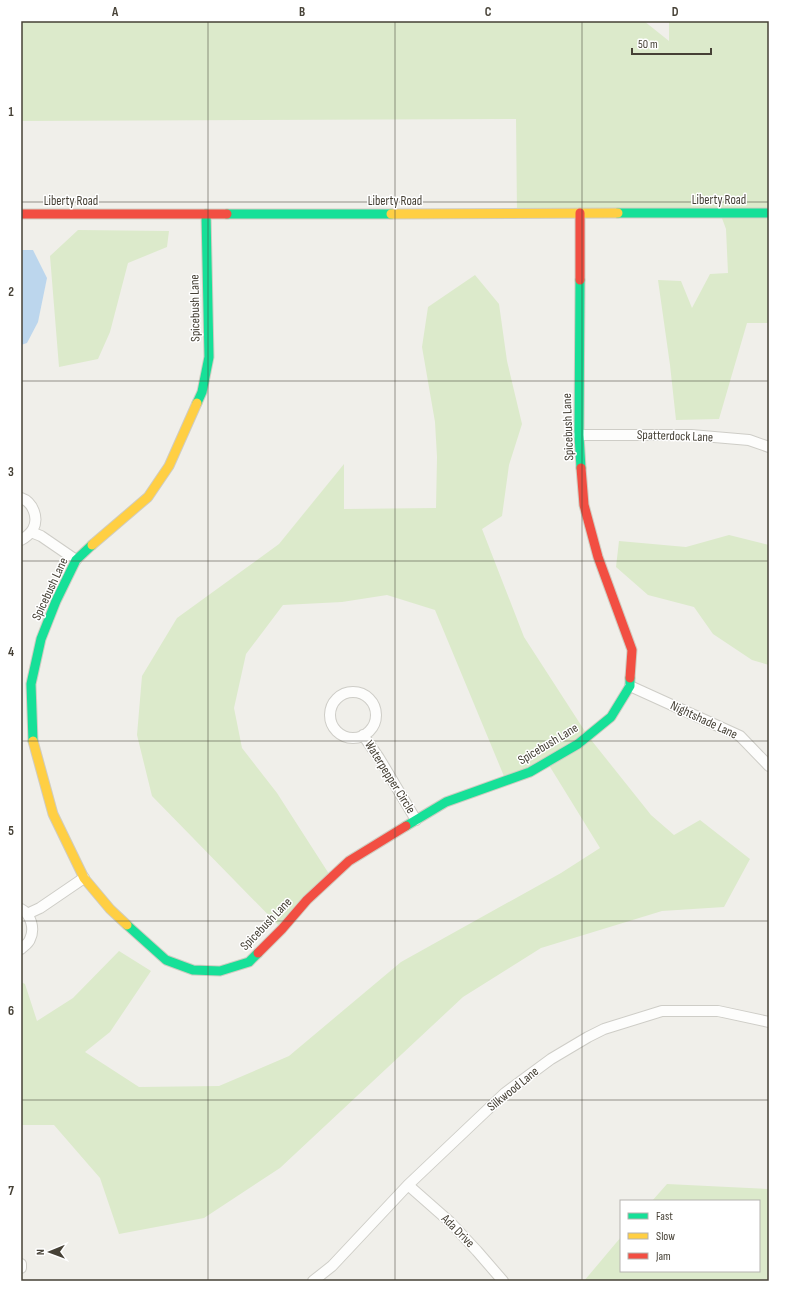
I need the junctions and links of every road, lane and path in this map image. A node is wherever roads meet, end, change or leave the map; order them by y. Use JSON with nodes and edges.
{"nodes":[{"id":1,"x":580,"y":213,"type":"junction"},
{"id":2,"x":769,"y":213,"type":"edge"},
{"id":3,"x":21,"y":214,"type":"edge"},
{"id":4,"x":206,"y":214,"type":"junction"},
{"id":5,"x":580,"y":435,"type":"junction"},
{"id":6,"x":769,"y":447,"type":"edge"},
{"id":7,"x":21,"y":498,"type":"edge"},
{"id":8,"x":30,"y":532,"type":"junction"},
{"id":9,"x":21,"y":540,"type":"edge"},
{"id":10,"x":76,"y":560,"type":"junction"},
{"id":11,"x":630,"y":686,"type":"junction"},
{"id":12,"x":363,"y":735,"type":"junction"},
{"id":13,"x":769,"y":766,"type":"edge"},
{"id":14,"x":416,"y":820,"type":"junction"},
{"id":15,"x":84,"y":878,"type":"junction"},
{"id":16,"x":24,"y":912,"type":"edge"},
{"id":17,"x":21,"y":949,"type":"edge"},
{"id":18,"x":769,"y":1022,"type":"edge"},
{"id":19,"x":408,"y":1185,"type":"junction"},
{"id":20,"x":21,"y":1264,"type":"edge"},
{"id":21,"x":21,"y":1268,"type":"edge"},
{"id":22,"x":313,"y":1281,"type":"edge"},
{"id":23,"x":503,"y":1281,"type":"edge"}],
"edges":[{"from":1,"to":2,"type":"street","name":"Liberty Road"},
{"from":1,"to":4,"type":"street","name":"Liberty Road"},
{"from":1,"to":5,"type":"street","name":"Spicebush Lane"},
{"from":3,"to":4,"type":"street","name":"Liberty Road"},
{"from":4,"to":10,"type":"street","name":"Spicebush Lane"},
{"from":5,"to":6,"type":"street","name":"Spatterdock Lane"},
{"from":5,"to":11,"type":"street","name":"Spicebush Lane"},
{"from":7,"to":8,"type":"street"},
{"from":8,"to":9,"type":"street"},
{"from":8,"to":10,"type":"street"},
{"from":10,"to":15,"type":"street","name":"Spicebush Lane"},
{"from":11,"to":13,"type":"street","name":"Nightshade Lane"},
{"from":11,"to":14,"type":"street","name":"Spicebush Lane"},
{"from":12,"to":12,"type":"street","name":"Waterpepper Circle"},
{"from":12,"to":14,"type":"street","name":"Waterpepper Circle"},
{"from":14,"to":15,"type":"street","name":"Spicebush Lane"},
{"from":15,"to":16,"type":"street"},
{"from":16,"to":17,"type":"street"},
{"from":18,"to":19,"type":"street","name":"Silkwood Lane"},
{"from":19,"to":22,"type":"street","name":"Silkwood Lane"},
{"from":19,"to":23,"type":"street","name":"Ada Drive"},
{"from":20,"to":21,"type":"street"}]}
